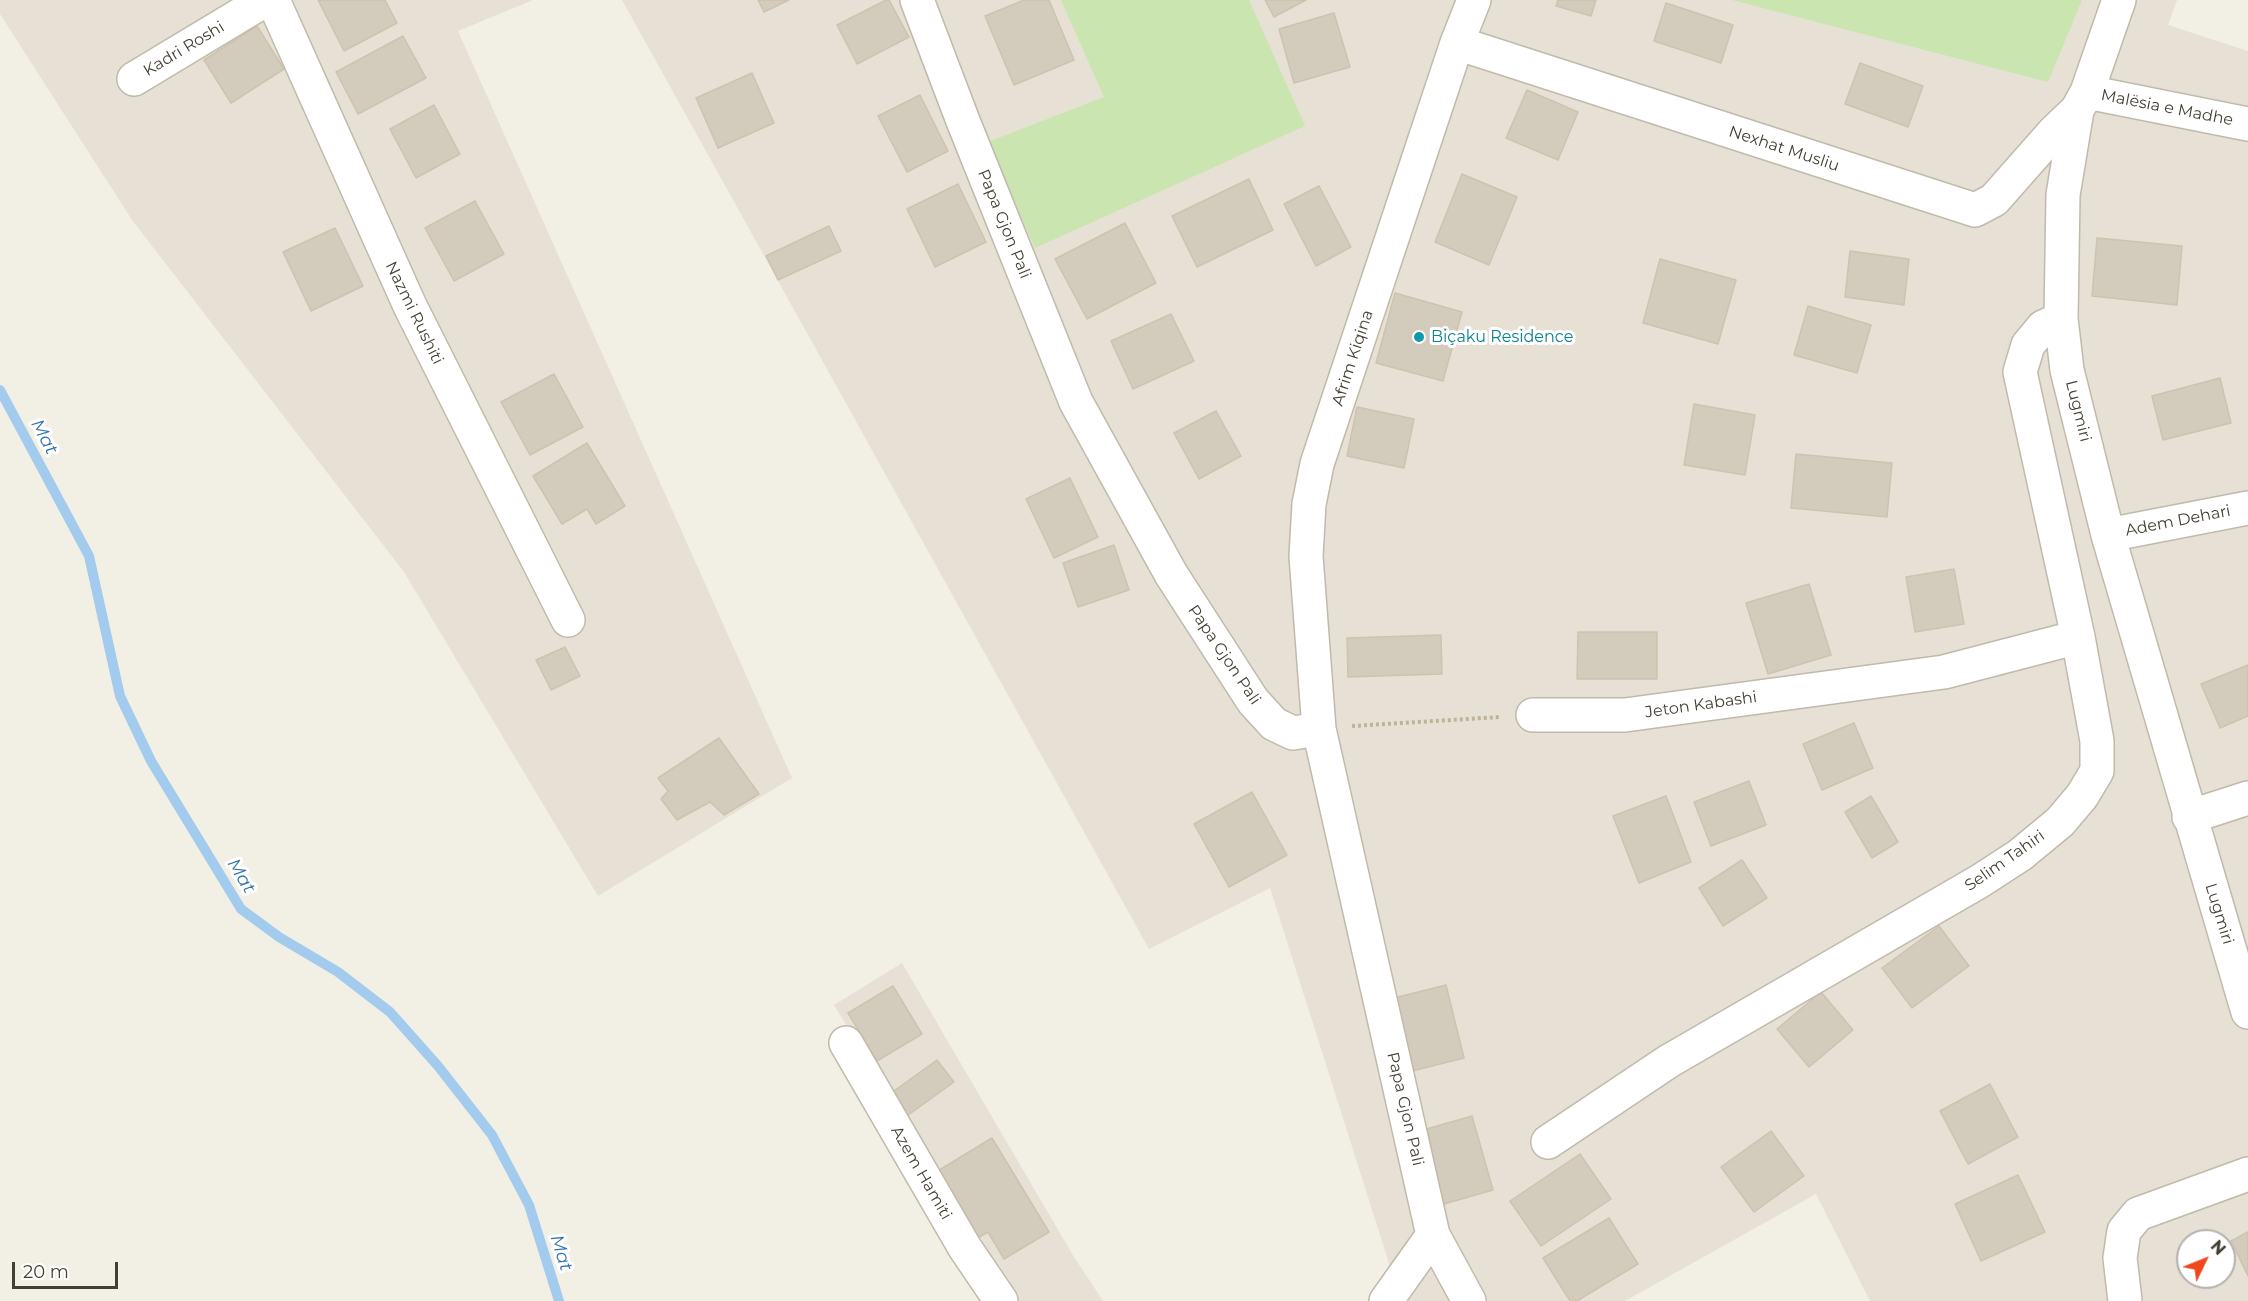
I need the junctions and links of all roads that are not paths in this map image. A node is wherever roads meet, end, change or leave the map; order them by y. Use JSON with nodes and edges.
{"nodes":[{"id":1,"x":265,"y":0,"type":"edge"},
{"id":2,"x":273,"y":0,"type":"edge"},
{"id":3,"x":917,"y":0,"type":"edge"},
{"id":4,"x":1474,"y":0,"type":"edge"},
{"id":5,"x":2119,"y":0,"type":"edge"},
{"id":6,"x":1457,"y":43,"type":"junction"},
{"id":7,"x":134,"y":80,"type":"dead end"},
{"id":8,"x":2082,"y":101,"type":"junction"},
{"id":9,"x":2248,"y":124,"type":"edge"},
{"id":10,"x":2061,"y":319,"type":"junction"},
{"id":11,"x":2248,"y":508,"type":"edge"},
{"id":12,"x":2108,"y":535,"type":"junction"},
{"id":13,"x":568,"y":620,"type":"dead end"},
{"id":14,"x":2078,"y":637,"type":"junction"},
{"id":15,"x":1533,"y":715,"type":"road end"},
{"id":16,"x":1319,"y":729,"type":"junction"},
{"id":17,"x":2248,"y":798,"type":"edge"},
{"id":18,"x":2189,"y":817,"type":"junction"},
{"id":19,"x":2248,"y":1011,"type":"edge"},
{"id":20,"x":846,"y":1043,"type":"dead end"},
{"id":21,"x":1548,"y":1142,"type":"dead end"},
{"id":22,"x":2248,"y":1174,"type":"edge"},
{"id":23,"x":1433,"y":1235,"type":"junction"},
{"id":24,"x":1001,"y":1301,"type":"edge"},
{"id":25,"x":1386,"y":1301,"type":"edge"},
{"id":26,"x":1469,"y":1301,"type":"edge"},
{"id":27,"x":2125,"y":1301,"type":"edge"}],
"edges":[{"from":1,"to":7,"type":"street","name":"Kadri Roshi"},
{"from":2,"to":13,"type":"street","name":"Nazmi Rushiti"},
{"from":3,"to":16,"type":"street","name":"Papa Gjon Pali"},
{"from":4,"to":6,"type":"street","name":"Afrim Kiqina"},
{"from":5,"to":8,"type":"street","name":"Lugmiri"},
{"from":6,"to":8,"type":"street","name":"Nexhat Musliu"},
{"from":6,"to":16,"type":"street","name":"Afrim Kiqina"},
{"from":8,"to":9,"type":"street","name":"Malësia e Madhe"},
{"from":8,"to":10,"type":"street","name":"Lugmiri"},
{"from":10,"to":12,"type":"street","name":"Lugmiri"},
{"from":10,"to":14,"type":"street","name":"Selim Tahiri"},
{"from":11,"to":12,"type":"street","name":"Adem Dehari"},
{"from":12,"to":18,"type":"street","name":"Lugmiri"},
{"from":14,"to":15,"type":"street","name":"Jeton Kabashi"},
{"from":14,"to":21,"type":"street","name":"Selim Tahiri"},
{"from":16,"to":23,"type":"street","name":"Papa Gjon Pali"},
{"from":17,"to":18,"type":"street"},
{"from":18,"to":19,"type":"street","name":"Lugmiri"},
{"from":20,"to":24,"type":"street","name":"Azem Hamiti"},
{"from":22,"to":27,"type":"street"},
{"from":23,"to":25,"type":"street"},
{"from":23,"to":26,"type":"street","name":"Papa Gjon Pali"}]}
